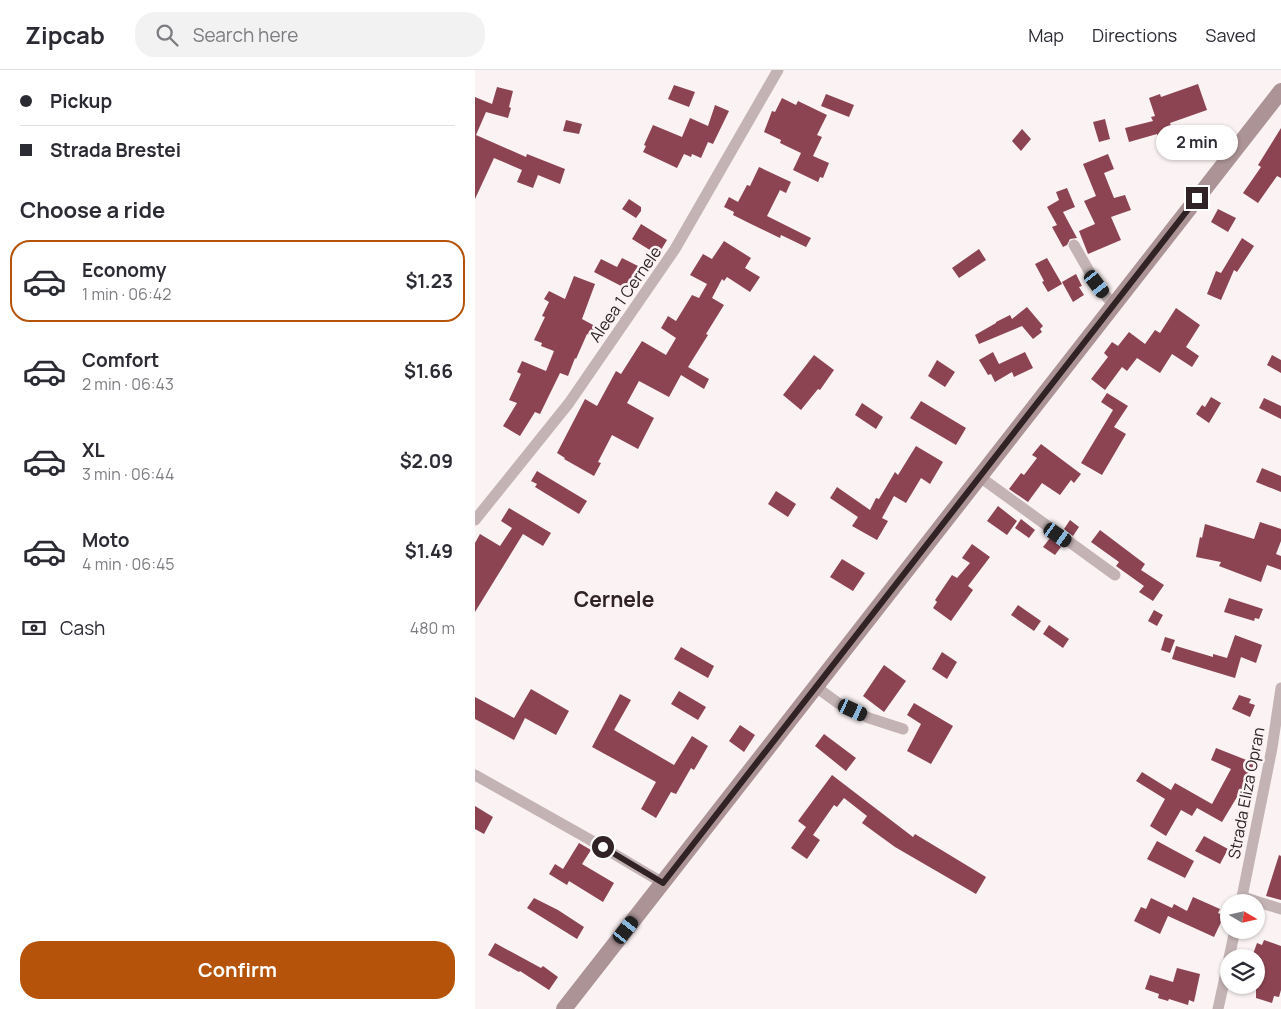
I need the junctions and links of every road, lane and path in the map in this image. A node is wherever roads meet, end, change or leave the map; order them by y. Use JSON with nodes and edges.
{"nodes":[{"id":1,"x":778,"y":70,"type":"edge"},
{"id":2,"x":1281,"y":91,"type":"edge"},
{"id":3,"x":1074,"y":245,"type":"dead end"},
{"id":4,"x":1114,"y":306,"type":"junction"},
{"id":5,"x":980,"y":477,"type":"junction"},
{"id":6,"x":475,"y":520,"type":"edge"},
{"id":7,"x":1115,"y":575,"type":"dead end"},
{"id":8,"x":816,"y":687,"type":"junction"},
{"id":9,"x":1281,"y":688,"type":"edge"},
{"id":10,"x":903,"y":729,"type":"dead end"},
{"id":11,"x":475,"y":775,"type":"edge"},
{"id":12,"x":663,"y":883,"type":"junction"},
{"id":13,"x":1243,"y":894,"type":"edge"},
{"id":14,"x":1265,"y":905,"type":"edge"},
{"id":15,"x":1281,"y":909,"type":"edge"},
{"id":16,"x":1221,"y":994,"type":"edge"},
{"id":17,"x":564,"y":1009,"type":"edge"},
{"id":18,"x":1218,"y":1009,"type":"edge"}],
"edges":[{"from":1,"to":6,"type":"street","name":"Aleea 1 Cernele"},
{"from":2,"to":4,"type":"main road"},
{"from":3,"to":4,"type":"street"},
{"from":4,"to":5,"type":"main road"},
{"from":5,"to":7,"type":"street"},
{"from":5,"to":8,"type":"main road"},
{"from":8,"to":10,"type":"street"},
{"from":8,"to":12,"type":"main road"},
{"from":9,"to":13,"type":"street","name":"Strada Eliza Opran"},
{"from":11,"to":12,"type":"street"},
{"from":12,"to":17,"type":"main road"},
{"from":14,"to":15,"type":"street"},
{"from":16,"to":18,"type":"street"}]}
